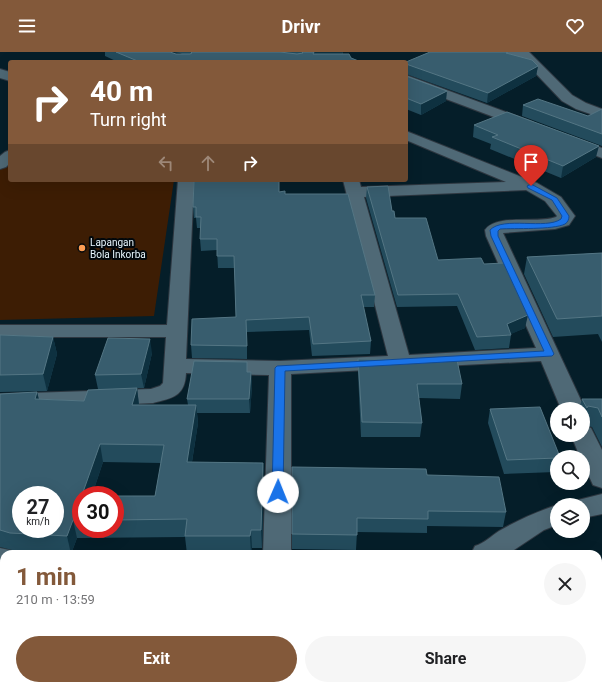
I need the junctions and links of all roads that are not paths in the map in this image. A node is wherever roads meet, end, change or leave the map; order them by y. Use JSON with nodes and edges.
{"nodes":[{"id":1,"x":466,"y":52,"type":"edge"},
{"id":2,"x":408,"y":80,"type":"edge"},
{"id":3,"x":602,"y":114,"type":"edge"},
{"id":4,"x":544,"y":131,"type":"edge"},
{"id":5,"x":408,"y":136,"type":"edge"},
{"id":6,"x":558,"y":136,"type":"edge"},
{"id":7,"x":602,"y":153,"type":"edge"},
{"id":8,"x":8,"y":157,"type":"edge"},
{"id":9,"x":0,"y":164,"type":"edge"},
{"id":10,"x":186,"y":182,"type":"edge"},
{"id":11,"x":352,"y":186,"type":"edge"},
{"id":12,"x":531,"y":186,"type":"junction"},
{"id":13,"x":0,"y":331,"type":"edge"},
{"id":14,"x":177,"y":331,"type":"junction"},
{"id":15,"x":549,"y":354,"type":"junction"},
{"id":16,"x":400,"y":360,"type":"junction"},
{"id":17,"x":175,"y":366,"type":"junction"},
{"id":18,"x":280,"y":368,"type":"junction"},
{"id":19,"x":0,"y":402,"type":"edge"},
{"id":20,"x":569,"y":402,"type":"edge"},
{"id":21,"x":586,"y":442,"type":"edge"},
{"id":22,"x":602,"y":479,"type":"edge"},
{"id":23,"x":602,"y":504,"type":"edge"},
{"id":24,"x":590,"y":507,"type":"edge"},
{"id":25,"x":550,"y":518,"type":"edge"},
{"id":26,"x":277,"y":550,"type":"edge"},
{"id":27,"x":495,"y":550,"type":"edge"}],
"edges":[{"from":1,"to":3,"type":"street"},
{"from":2,"to":4,"type":"street"},
{"from":5,"to":12,"type":"street"},
{"from":6,"to":7,"type":"street"},
{"from":8,"to":9,"type":"street"},
{"from":10,"to":14,"type":"street"},
{"from":11,"to":12,"type":"street"},
{"from":11,"to":16,"type":"street"},
{"from":12,"to":15,"type":"street"},
{"from":13,"to":14,"type":"street"},
{"from":14,"to":17,"type":"street"},
{"from":15,"to":16,"type":"street"},
{"from":15,"to":20,"type":"street"},
{"from":16,"to":18,"type":"street"},
{"from":17,"to":18,"type":"street"},
{"from":17,"to":19,"type":"street"},
{"from":18,"to":26,"type":"street"},
{"from":21,"to":22,"type":"street"},
{"from":23,"to":24,"type":"street"},
{"from":25,"to":27,"type":"street"}]}
